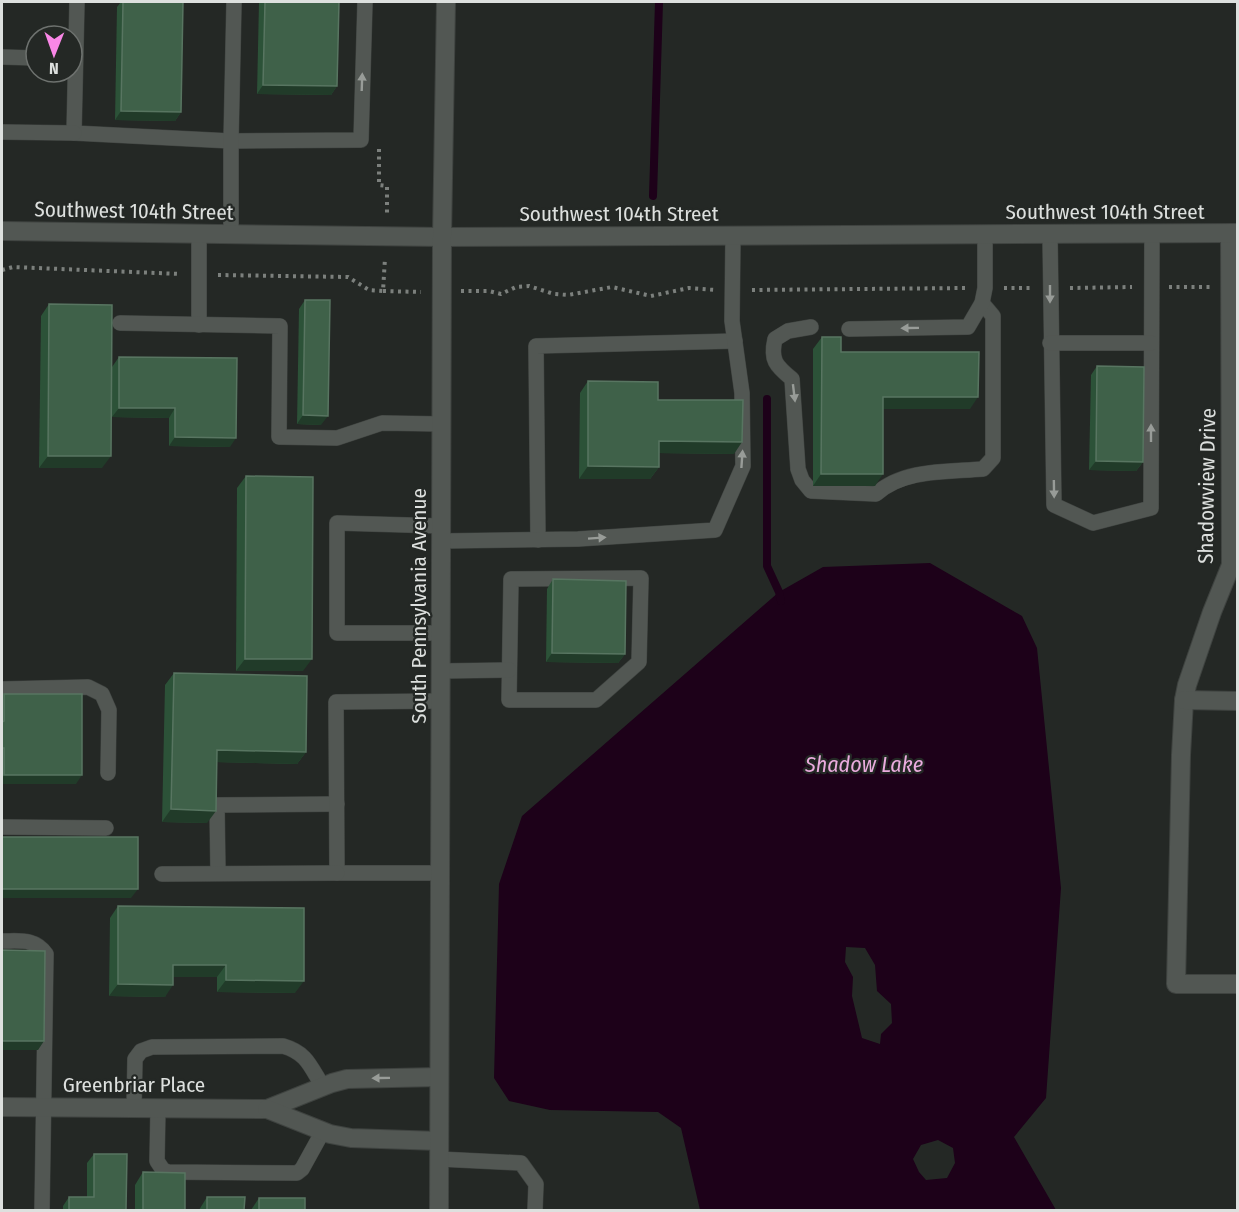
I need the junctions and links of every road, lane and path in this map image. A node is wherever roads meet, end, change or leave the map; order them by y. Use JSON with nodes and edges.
{"nodes":[{"id":1,"x":77,"y":2,"type":"edge"},
{"id":2,"x":234,"y":2,"type":"edge"},
{"id":3,"x":365,"y":2,"type":"edge"},
{"id":4,"x":446,"y":2,"type":"edge"},
{"id":5,"x":76,"y":24,"type":"edge"},
{"id":6,"x":2,"y":57,"type":"edge"},
{"id":7,"x":24,"y":58,"type":"edge"},
{"id":8,"x":74,"y":84,"type":"edge"},
{"id":9,"x":2,"y":132,"type":"edge"},
{"id":10,"x":74,"y":134,"type":"junction"},
{"id":11,"x":231,"y":141,"type":"junction"},
{"id":12,"x":2,"y":231,"type":"edge"},
{"id":13,"x":1234,"y":233,"type":"edge"},
{"id":14,"x":1152,"y":234,"type":"junction"},
{"id":15,"x":199,"y":235,"type":"junction"},
{"id":16,"x":231,"y":235,"type":"junction"},
{"id":17,"x":985,"y":235,"type":"junction"},
{"id":18,"x":1050,"y":235,"type":"junction"},
{"id":19,"x":733,"y":236,"type":"junction"},
{"id":20,"x":441,"y":237,"type":"junction"},
{"id":21,"x":1152,"y":287,"type":"junction"},
{"id":22,"x":1231,"y":287,"type":"junction"},
{"id":23,"x":1050,"y":288,"type":"junction"},
{"id":24,"x":733,"y":290,"type":"junction"},
{"id":25,"x":383,"y":291,"type":"dead end"},
{"id":26,"x":442,"y":292,"type":"junction"},
{"id":27,"x":984,"y":295,"type":"junction"},
{"id":28,"x":120,"y":323,"type":"dead end"},
{"id":29,"x":199,"y":325,"type":"junction"},
{"id":30,"x":811,"y":327,"type":"dead end"},
{"id":31,"x":849,"y":329,"type":"dead end"},
{"id":32,"x":735,"y":341,"type":"junction"},
{"id":33,"x":1050,"y":343,"type":"junction"},
{"id":34,"x":1151,"y":343,"type":"junction"},
{"id":35,"x":442,"y":424,"type":"junction"},
{"id":36,"x":442,"y":533,"type":"junction"},
{"id":37,"x":538,"y":540,"type":"junction"},
{"id":38,"x":441,"y":633,"type":"junction"},
{"id":39,"x":509,"y":670,"type":"junction"},
{"id":40,"x":441,"y":671,"type":"junction"},
{"id":41,"x":2,"y":689,"type":"edge"},
{"id":42,"x":1184,"y":700,"type":"junction"},
{"id":43,"x":441,"y":701,"type":"junction"},
{"id":44,"x":1238,"y":701,"type":"edge"},
{"id":45,"x":108,"y":773,"type":"dead end"},
{"id":46,"x":337,"y":804,"type":"junction"},
{"id":47,"x":2,"y":827,"type":"edge"},
{"id":48,"x":106,"y":828,"type":"dead end"},
{"id":49,"x":218,"y":873,"type":"junction"},
{"id":50,"x":337,"y":873,"type":"junction"},
{"id":51,"x":440,"y":873,"type":"junction"},
{"id":52,"x":162,"y":874,"type":"dead end"},
{"id":53,"x":2,"y":941,"type":"edge"},
{"id":54,"x":1238,"y":984,"type":"edge"},
{"id":55,"x":439,"y":1077,"type":"junction"},
{"id":56,"x":323,"y":1087,"type":"junction"},
{"id":57,"x":2,"y":1107,"type":"edge"},
{"id":58,"x":43,"y":1107,"type":"junction"},
{"id":59,"x":134,"y":1108,"type":"junction"},
{"id":60,"x":158,"y":1108,"type":"junction"},
{"id":61,"x":267,"y":1109,"type":"junction"},
{"id":62,"x":323,"y":1131,"type":"junction"},
{"id":63,"x":439,"y":1150,"type":"junction"},
{"id":64,"x":42,"y":1210,"type":"edge"},
{"id":65,"x":439,"y":1210,"type":"edge"},
{"id":66,"x":535,"y":1210,"type":"edge"}],
"edges":[{"from":1,"to":5,"type":"lane"},
{"from":2,"to":11,"type":"lane"},
{"from":11,"to":3,"type":"lane","one_way":true},
{"from":4,"to":20,"type":"main road","name":"South Pennsylvania Avenue"},
{"from":6,"to":7,"type":"lane"},
{"from":8,"to":10,"type":"lane"},
{"from":9,"to":10,"type":"lane"},
{"from":10,"to":11,"type":"lane"},
{"from":11,"to":16,"type":"lane"},
{"from":12,"to":15,"type":"main road","name":"Southwest 104th Street"},
{"from":13,"to":14,"type":"main road","name":"Southwest 104th Street"},
{"from":13,"to":22,"type":"main road","name":"Shadowview Drive"},
{"from":14,"to":18,"type":"main road","name":"Southwest 104th Street"},
{"from":14,"to":21,"type":"lane"},
{"from":15,"to":16,"type":"main road","name":"Southwest 104th Street"},
{"from":15,"to":29,"type":"lane"},
{"from":16,"to":20,"type":"main road","name":"Southwest 104th Street"},
{"from":17,"to":18,"type":"main road","name":"Southwest 104th Street"},
{"from":17,"to":19,"type":"main road","name":"Southwest 104th Street"},
{"from":17,"to":27,"type":"lane"},
{"from":18,"to":23,"type":"lane"},
{"from":19,"to":20,"type":"main road","name":"Southwest 104th Street"},
{"from":19,"to":24,"type":"lane"},
{"from":20,"to":26,"type":"main road","name":"South Pennsylvania Avenue"},
{"from":21,"to":22,"type":"path"},
{"from":21,"to":23,"type":"path"},
{"from":21,"to":34,"type":"lane"},
{"from":22,"to":42,"type":"main road","name":"Shadowview Drive"},
{"from":23,"to":27,"type":"path"},
{"from":23,"to":33,"type":"lane","one_way":true},
{"from":24,"to":26,"type":"path"},
{"from":24,"to":27,"type":"path"},
{"from":24,"to":32,"type":"lane"},
{"from":25,"to":26,"type":"path"},
{"from":26,"to":35,"type":"main road","name":"South Pennsylvania Avenue"},
{"from":30,"to":27,"type":"lane","one_way":true},
{"from":27,"to":31,"type":"lane","one_way":true},
{"from":28,"to":29,"type":"lane"},
{"from":29,"to":35,"type":"lane"},
{"from":37,"to":32,"type":"lane","one_way":true},
{"from":32,"to":37,"type":"lane"},
{"from":33,"to":34,"type":"lane"},
{"from":33,"to":34,"type":"lane","one_way":true},
{"from":35,"to":36,"type":"main road","name":"South Pennsylvania Avenue"},
{"from":36,"to":37,"type":"lane"},
{"from":36,"to":38,"type":"main road","name":"South Pennsylvania Avenue"},
{"from":36,"to":38,"type":"lane"},
{"from":38,"to":40,"type":"main road","name":"South Pennsylvania Avenue"},
{"from":39,"to":39,"type":"lane"},
{"from":39,"to":40,"type":"lane"},
{"from":40,"to":43,"type":"main road","name":"South Pennsylvania Avenue"},
{"from":41,"to":45,"type":"lane"},
{"from":42,"to":44,"type":"main road"},
{"from":42,"to":54,"type":"main road","name":"Shadowview Drive"},
{"from":43,"to":46,"type":"lane"},
{"from":43,"to":51,"type":"main road","name":"South Pennsylvania Avenue"},
{"from":46,"to":49,"type":"lane"},
{"from":46,"to":50,"type":"lane"},
{"from":47,"to":48,"type":"lane"},
{"from":49,"to":50,"type":"lane"},
{"from":49,"to":52,"type":"lane"},
{"from":50,"to":51,"type":"lane"},
{"from":51,"to":55,"type":"main road","name":"South Pennsylvania Avenue"},
{"from":53,"to":58,"type":"lane"},
{"from":55,"to":56,"type":"main road","name":"Greenbriar Place","one_way":true},
{"from":55,"to":63,"type":"main road","name":"South Pennsylvania Avenue"},
{"from":56,"to":59,"type":"lane"},
{"from":56,"to":61,"type":"main road","name":"Greenbriar Place"},
{"from":57,"to":58,"type":"main road","name":"Greenbriar Place"},
{"from":58,"to":59,"type":"main road","name":"Greenbriar Place"},
{"from":58,"to":64,"type":"lane"},
{"from":59,"to":60,"type":"main road","name":"Greenbriar Place"},
{"from":60,"to":61,"type":"main road","name":"Greenbriar Place"},
{"from":60,"to":62,"type":"lane"},
{"from":61,"to":62,"type":"main road","name":"Greenbriar Place"},
{"from":62,"to":63,"type":"main road","name":"Greenbriar Place"},
{"from":63,"to":65,"type":"main road","name":"South Pennsylvania Avenue"},
{"from":63,"to":66,"type":"lane"}]}
